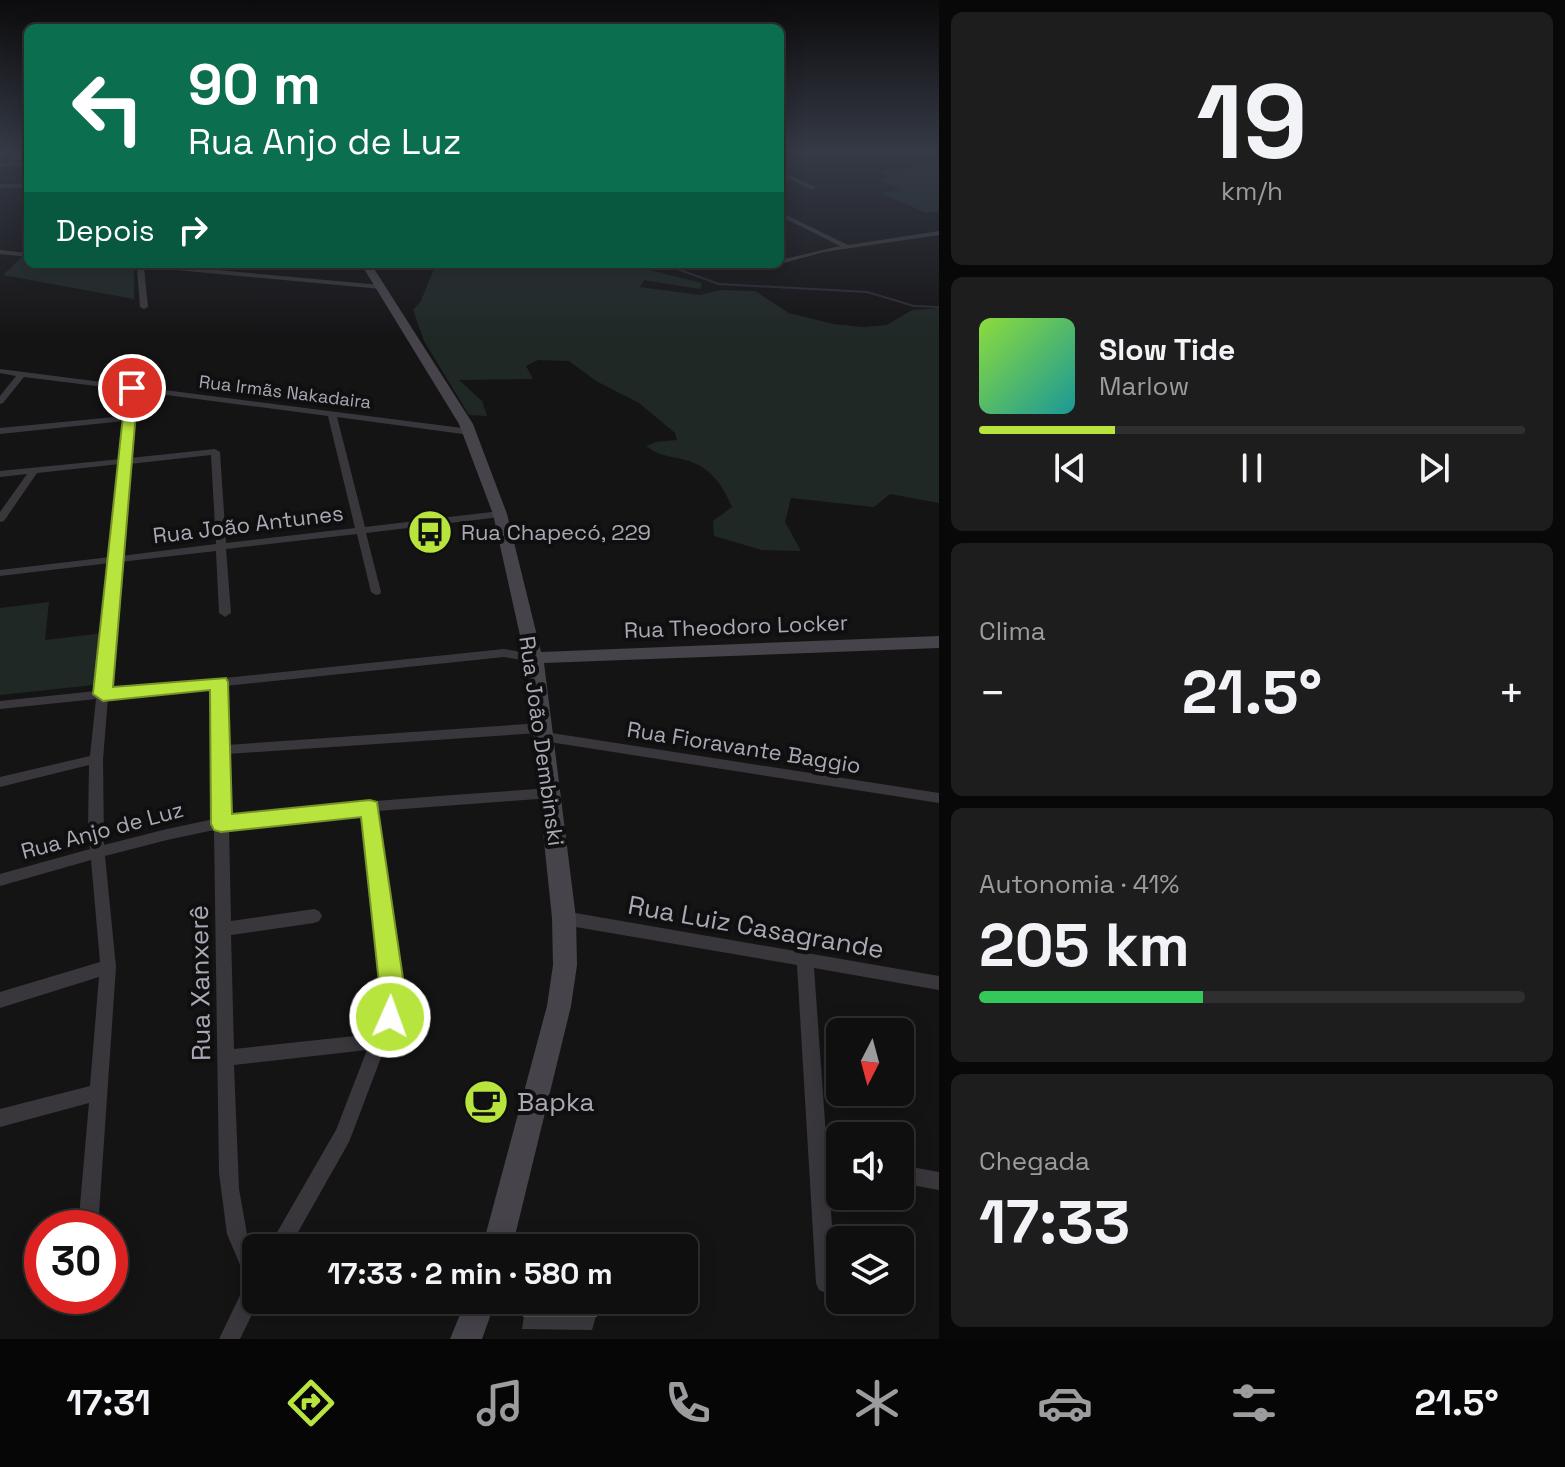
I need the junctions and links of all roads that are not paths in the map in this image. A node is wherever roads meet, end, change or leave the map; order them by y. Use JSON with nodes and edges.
{"nodes":[{"id":1,"x":784,"y":216,"type":"edge"},
{"id":2,"x":939,"y":233,"type":"edge"},
{"id":3,"x":848,"y":247,"type":"junction"},
{"id":4,"x":0,"y":252,"type":"edge"},
{"id":5,"x":24,"y":255,"type":"edge"},
{"id":6,"x":784,"y":261,"type":"edge"},
{"id":7,"x":140,"y":268,"type":"edge"},
{"id":8,"x":173,"y":268,"type":"edge"},
{"id":9,"x":369,"y":268,"type":"edge"},
{"id":10,"x":381,"y":287,"type":"junction"},
{"id":11,"x":144,"y":307,"type":"dead end"},
{"id":12,"x":0,"y":371,"type":"edge"},
{"id":13,"x":22,"y":374,"type":"junction"},
{"id":14,"x":132,"y":388,"type":"junction"},
{"id":15,"x":0,"y":401,"type":"edge"},
{"id":16,"x":332,"y":414,"type":"junction"},
{"id":17,"x":129,"y":418,"type":"junction"},
{"id":18,"x":0,"y":431,"type":"edge"},
{"id":19,"x":470,"y":432,"type":"junction"},
{"id":20,"x":125,"y":462,"type":"junction"},
{"id":21,"x":34,"y":471,"type":"junction"},
{"id":22,"x":0,"y":474,"type":"edge"},
{"id":23,"x":500,"y":514,"type":"junction"},
{"id":24,"x":0,"y":519,"type":"edge"},
{"id":25,"x":361,"y":531,"type":"junction"},
{"id":26,"x":221,"y":547,"type":"junction"},
{"id":27,"x":116,"y":559,"type":"junction"},
{"id":28,"x":0,"y":573,"type":"edge"},
{"id":29,"x":376,"y":592,"type":"dead end"},
{"id":30,"x":225,"y":613,"type":"dead end"},
{"id":31,"x":939,"y":642,"type":"edge"},
{"id":32,"x":534,"y":658,"type":"junction"},
{"id":33,"x":219,"y":682,"type":"junction"},
{"id":34,"x":103,"y":694,"type":"junction"},
{"id":35,"x":0,"y":705,"type":"edge"},
{"id":36,"x":543,"y":732,"type":"junction"},
{"id":37,"x":220,"y":750,"type":"junction"},
{"id":38,"x":96,"y":759,"type":"junction"},
{"id":39,"x":0,"y":782,"type":"edge"},
{"id":40,"x":550,"y":793,"type":"junction"},
{"id":41,"x":939,"y":798,"type":"edge"},
{"id":42,"x":370,"y":808,"type":"junction"},
{"id":43,"x":221,"y":824,"type":"junction"},
{"id":44,"x":97,"y":853,"type":"junction"},
{"id":45,"x":0,"y":880,"type":"edge"},
{"id":46,"x":314,"y":916,"type":"dead end"},
{"id":47,"x":564,"y":918,"type":"junction"},
{"id":48,"x":223,"y":929,"type":"junction"},
{"id":49,"x":805,"y":960,"type":"junction"},
{"id":50,"x":108,"y":967,"type":"junction"},
{"id":51,"x":939,"y":983,"type":"edge"},
{"id":52,"x":0,"y":1000,"type":"edge"},
{"id":53,"x":380,"y":1041,"type":"junction"},
{"id":54,"x":226,"y":1058,"type":"junction"},
{"id":55,"x":99,"y":1092,"type":"junction"},
{"id":56,"x":0,"y":1118,"type":"edge"},
{"id":57,"x":818,"y":1158,"type":"junction"},
{"id":58,"x":826,"y":1159,"type":"edge"},
{"id":59,"x":914,"y":1177,"type":"edge"},
{"id":60,"x":939,"y":1181,"type":"edge"},
{"id":61,"x":89,"y":1210,"type":"edge"},
{"id":62,"x":287,"y":1234,"type":"edge"},
{"id":63,"x":501,"y":1234,"type":"edge"},
{"id":64,"x":242,"y":1251,"type":"edge"},
{"id":65,"x":826,"y":1283,"type":"dead end"},
{"id":66,"x":242,"y":1313,"type":"edge"},
{"id":67,"x":478,"y":1314,"type":"edge"},
{"id":68,"x":482,"y":1314,"type":"edge"},
{"id":69,"x":229,"y":1339,"type":"edge"},
{"id":70,"x":466,"y":1339,"type":"edge"},
{"id":71,"x":479,"y":1339,"type":"edge"}],
"edges":[{"from":1,"to":3,"type":"street"},
{"from":2,"to":3,"type":"street"},
{"from":3,"to":6,"type":"street"},
{"from":4,"to":5,"type":"street"},
{"from":7,"to":11,"type":"street"},
{"from":8,"to":10,"type":"street"},
{"from":9,"to":10,"type":"main road","name":"Rua João Dembinski"},
{"from":10,"to":19,"type":"main road","name":"Rua João Dembinski"},
{"from":12,"to":13,"type":"street","name":"Rua Irmãs Nakadaira"},
{"from":13,"to":14,"type":"street","name":"Rua Irmãs Nakadaira"},
{"from":13,"to":15,"type":"street"},
{"from":14,"to":16,"type":"street","name":"Rua Irmãs Nakadaira"},
{"from":14,"to":17,"type":"street"},
{"from":16,"to":19,"type":"street","name":"Rua Irmãs Nakadaira"},
{"from":16,"to":25,"type":"street"},
{"from":17,"to":18,"type":"street"},
{"from":17,"to":20,"type":"street"},
{"from":19,"to":23,"type":"main road","name":"Rua João Dembinski"},
{"from":20,"to":21,"type":"street"},
{"from":20,"to":26,"type":"street"},
{"from":20,"to":27,"type":"street"},
{"from":21,"to":22,"type":"street"},
{"from":21,"to":24,"type":"street"},
{"from":23,"to":25,"type":"street","name":"Rua João Antunes"},
{"from":23,"to":32,"type":"main road","name":"Rua João Dembinski"},
{"from":25,"to":26,"type":"street","name":"Rua João Antunes"},
{"from":25,"to":29,"type":"street"},
{"from":26,"to":27,"type":"street","name":"Rua João Antunes"},
{"from":26,"to":30,"type":"street"},
{"from":27,"to":28,"type":"street","name":"Rua João Antunes"},
{"from":27,"to":34,"type":"street"},
{"from":31,"to":32,"type":"main road","name":"Rua Theodoro Locker"},
{"from":32,"to":33,"type":"street"},
{"from":32,"to":36,"type":"main road","name":"Rua João Dembinski"},
{"from":33,"to":34,"type":"street"},
{"from":33,"to":37,"type":"street","name":"Rua Xanxerê"},
{"from":34,"to":35,"type":"street"},
{"from":34,"to":38,"type":"street"},
{"from":36,"to":37,"type":"street","name":"Rua Fioravante Baggio"},
{"from":36,"to":40,"type":"main road","name":"Rua João Dembinski"},
{"from":36,"to":41,"type":"street","name":"Rua Fioravante Baggio"},
{"from":37,"to":43,"type":"street","name":"Rua Xanxerê"},
{"from":38,"to":39,"type":"street"},
{"from":38,"to":44,"type":"street"},
{"from":40,"to":42,"type":"street","name":"Rua Anjo de Luz"},
{"from":40,"to":47,"type":"main road","name":"Rua João Dembinski"},
{"from":42,"to":43,"type":"street","name":"Rua Anjo de Luz"},
{"from":42,"to":53,"type":"street"},
{"from":43,"to":44,"type":"street","name":"Rua Anjo de Luz"},
{"from":43,"to":48,"type":"street","name":"Rua Xanxerê"},
{"from":44,"to":45,"type":"street","name":"Rua Anjo de Luz"},
{"from":44,"to":50,"type":"street"},
{"from":46,"to":48,"type":"street"},
{"from":47,"to":49,"type":"street","name":"Rua Luiz Casagrande"},
{"from":47,"to":63,"type":"main road","name":"Rua João Dembinski"},
{"from":48,"to":54,"type":"street","name":"Rua Xanxerê"},
{"from":49,"to":51,"type":"street","name":"Rua Luiz Casagrande"},
{"from":49,"to":57,"type":"street"},
{"from":50,"to":52,"type":"street"},
{"from":50,"to":55,"type":"street"},
{"from":53,"to":54,"type":"street"},
{"from":53,"to":62,"type":"street"},
{"from":54,"to":64,"type":"street","name":"Rua Xanxerê"},
{"from":55,"to":56,"type":"street"},
{"from":55,"to":61,"type":"street"},
{"from":57,"to":58,"type":"street"},
{"from":57,"to":65,"type":"street"},
{"from":59,"to":60,"type":"street"},
{"from":66,"to":69,"type":"street"},
{"from":67,"to":70,"type":"main road"},
{"from":68,"to":71,"type":"main road"}]}
